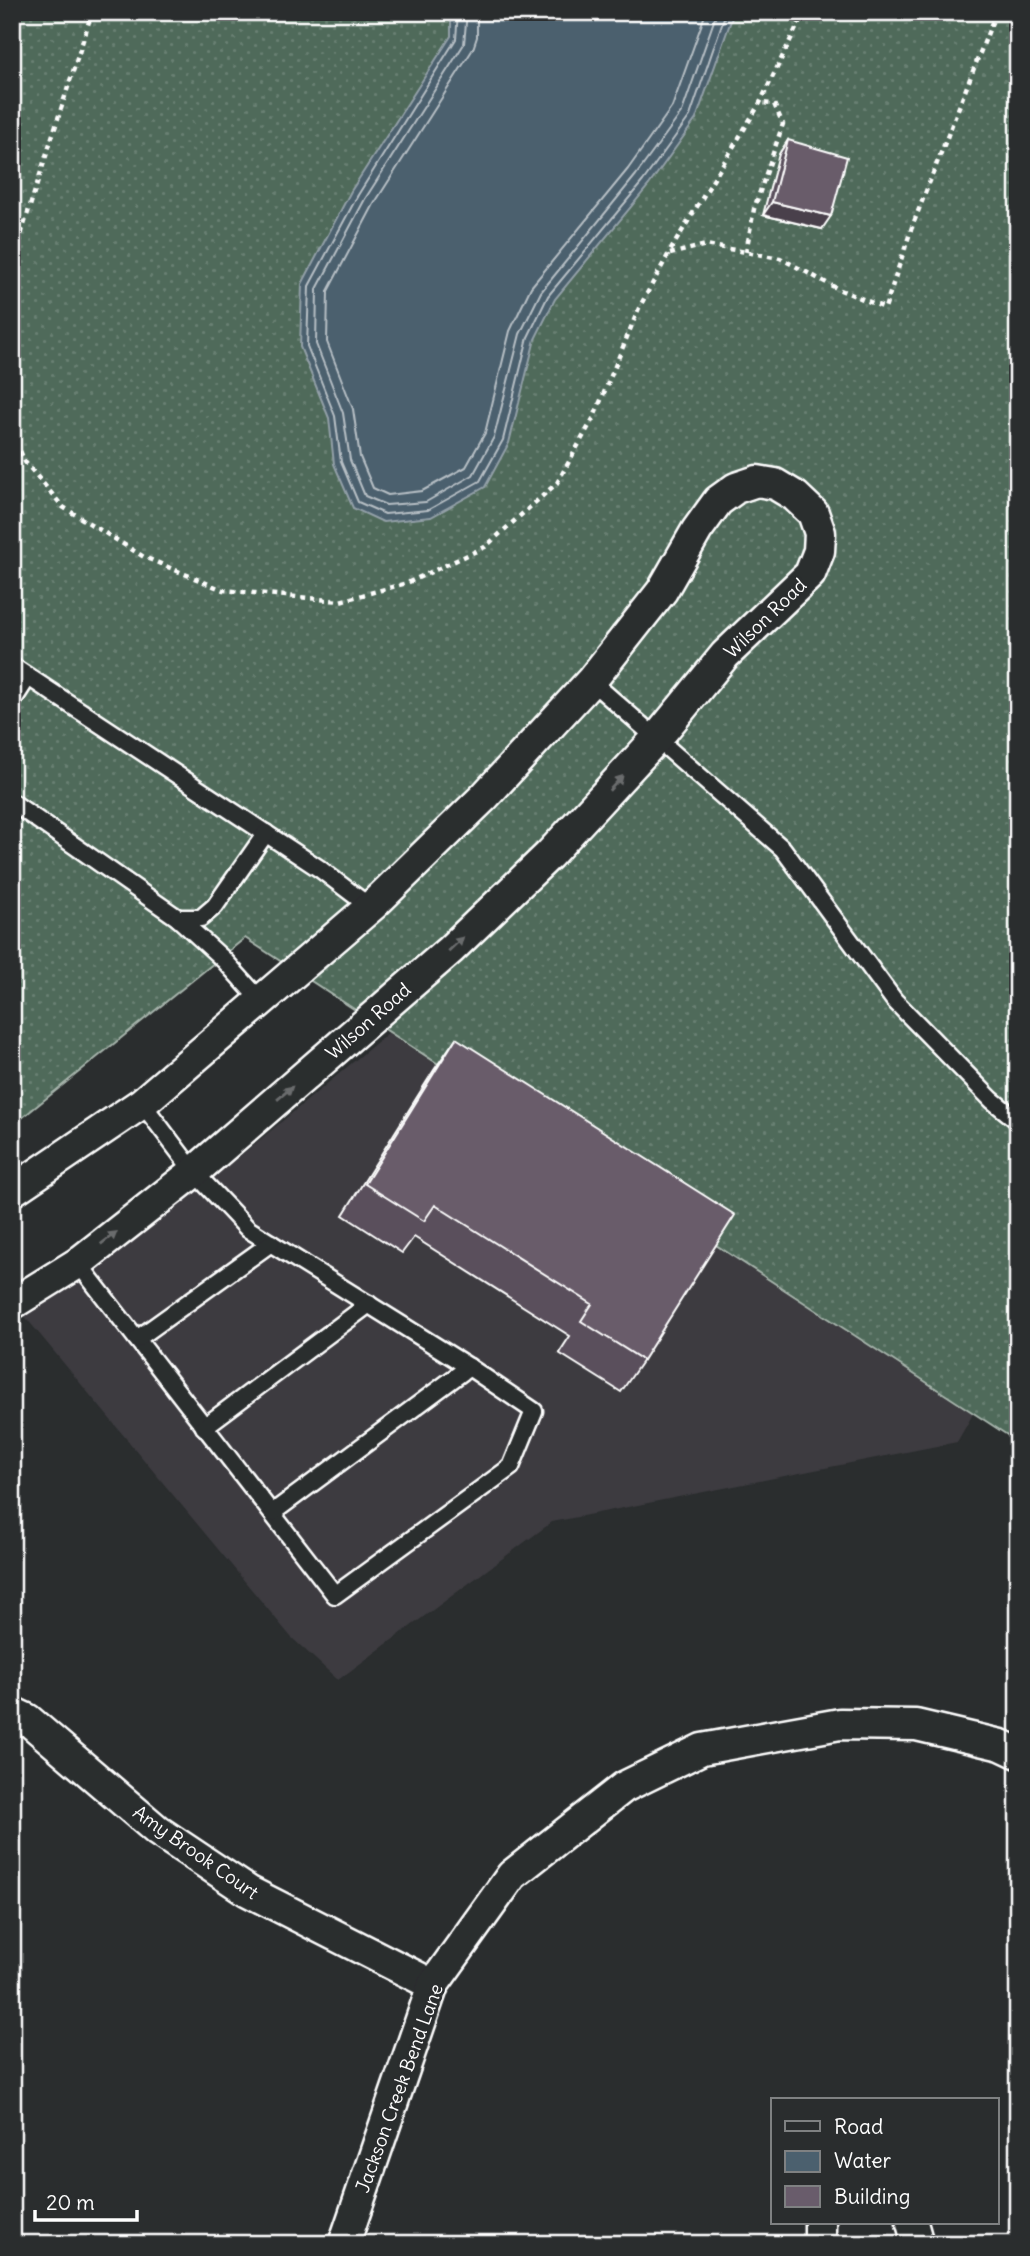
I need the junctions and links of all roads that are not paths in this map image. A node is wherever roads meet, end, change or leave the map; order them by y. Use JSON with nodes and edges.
{"nodes":[{"id":1,"x":12,"y":666,"type":"edge"},
{"id":2,"x":28,"y":677,"type":"junction"},
{"id":3,"x":591,"y":681,"type":"junction"},
{"id":4,"x":12,"y":702,"type":"edge"},
{"id":5,"x":657,"y":738,"type":"junction"},
{"id":6,"x":12,"y":802,"type":"edge"},
{"id":7,"x":266,"y":832,"type":"junction"},
{"id":8,"x":370,"y":907,"type":"junction"},
{"id":9,"x":178,"y":918,"type":"junction"},
{"id":10,"x":261,"y":1001,"type":"junction"},
{"id":11,"x":142,"y":1103,"type":"junction"},
{"id":12,"x":1018,"y":1121,"type":"edge"},
{"id":13,"x":194,"y":1172,"type":"junction"},
{"id":14,"x":12,"y":1191,"type":"edge"},
{"id":15,"x":271,"y":1243,"type":"junction"},
{"id":16,"x":78,"y":1263,"type":"junction"},
{"id":17,"x":12,"y":1304,"type":"edge"},
{"id":18,"x":369,"y":1304,"type":"junction"},
{"id":19,"x":137,"y":1339,"type":"junction"},
{"id":20,"x":470,"y":1367,"type":"junction"},
{"id":21,"x":204,"y":1427,"type":"junction"},
{"id":22,"x":272,"y":1513,"type":"junction"},
{"id":23,"x":12,"y":1712,"type":"edge"},
{"id":24,"x":1018,"y":1753,"type":"edge"},
{"id":25,"x":433,"y":1984,"type":"junction"},
{"id":26,"x":820,"y":2224,"type":"edge"},
{"id":27,"x":912,"y":2224,"type":"edge"},
{"id":28,"x":344,"y":2244,"type":"edge"},
{"id":29,"x":820,"y":2244,"type":"edge"},
{"id":30,"x":918,"y":2244,"type":"edge"}],
"edges":[{"from":1,"to":2,"type":"lane"},
{"from":2,"to":4,"type":"lane"},
{"from":2,"to":7,"type":"lane"},
{"from":3,"to":5,"type":"lane"},
{"from":3,"to":5,"type":"street","name":"Wilson Road"},
{"from":3,"to":8,"type":"street","name":"Wilson Road"},
{"from":5,"to":12,"type":"lane"},
{"from":13,"to":5,"type":"street","name":"Wilson Road","one_way":true},
{"from":6,"to":9,"type":"lane"},
{"from":7,"to":8,"type":"lane"},
{"from":7,"to":9,"type":"lane"},
{"from":8,"to":10,"type":"street","name":"Wilson Road"},
{"from":9,"to":10,"type":"lane"},
{"from":10,"to":11,"type":"street","name":"Wilson Road"},
{"from":11,"to":13,"type":"lane"},
{"from":11,"to":14,"type":"street","name":"Wilson Road"},
{"from":13,"to":15,"type":"lane"},
{"from":16,"to":13,"type":"street","name":"Wilson Road","one_way":true},
{"from":15,"to":18,"type":"lane"},
{"from":15,"to":19,"type":"lane"},
{"from":16,"to":17,"type":"street","name":"Wilson Road"},
{"from":16,"to":19,"type":"lane"},
{"from":18,"to":20,"type":"lane"},
{"from":18,"to":21,"type":"lane"},
{"from":19,"to":21,"type":"lane"},
{"from":20,"to":22,"type":"lane"},
{"from":20,"to":22,"type":"lane"},
{"from":21,"to":22,"type":"lane"},
{"from":23,"to":25,"type":"street","name":"Amy Brook Court"},
{"from":24,"to":25,"type":"street","name":"Jackson Creek Bend Lane"},
{"from":25,"to":28,"type":"street","name":"Jackson Creek Bend Lane"},
{"from":26,"to":29,"type":"street"},
{"from":27,"to":30,"type":"street"}]}
